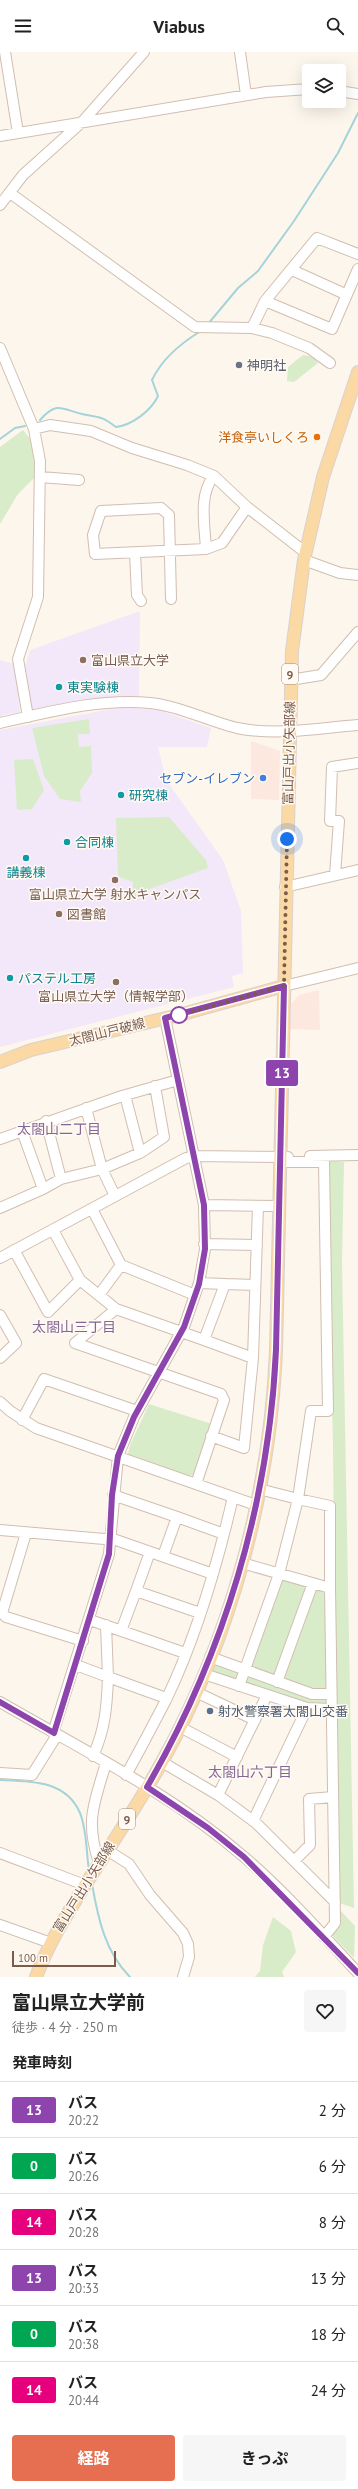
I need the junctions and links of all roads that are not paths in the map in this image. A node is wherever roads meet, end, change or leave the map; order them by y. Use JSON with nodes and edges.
{"nodes":[{"id":1,"x":5,"y":52,"type":"edge"},
{"id":2,"x":144,"y":52,"type":"edge"},
{"id":3,"x":240,"y":52,"type":"edge"},
{"id":4,"x":302,"y":90,"type":"edge"},
{"id":5,"x":346,"y":92,"type":"edge"},
{"id":6,"x":358,"y":94,"type":"edge"},
{"id":7,"x":246,"y":95,"type":"junction"},
{"id":8,"x":83,"y":121,"type":"junction"},
{"id":9,"x":18,"y":133,"type":"junction"},
{"id":10,"x":0,"y":136,"type":"edge"},
{"id":11,"x":10,"y":193,"type":"junction"},
{"id":12,"x":0,"y":205,"type":"edge"},
{"id":13,"x":358,"y":254,"type":"edge"},
{"id":14,"x":358,"y":269,"type":"edge"},
{"id":15,"x":292,"y":270,"type":"junction"},
{"id":16,"x":345,"y":294,"type":"junction"},
{"id":17,"x":265,"y":301,"type":"junction"},
{"id":18,"x":252,"y":328,"type":"junction"},
{"id":19,"x":0,"y":348,"type":"edge"},
{"id":20,"x":330,"y":363,"type":"dead end"},
{"id":21,"x":358,"y":372,"type":"edge"},
{"id":22,"x":34,"y":429,"type":"junction"},
{"id":23,"x":214,"y":476,"type":"junction"},
{"id":24,"x":40,"y":477,"type":"junction"},
{"id":25,"x":79,"y":480,"type":"dead end"},
{"id":26,"x":247,"y":507,"type":"junction"},
{"id":27,"x":206,"y":549,"type":"junction"},
{"id":28,"x":170,"y":552,"type":"junction"},
{"id":29,"x":136,"y":553,"type":"junction"},
{"id":30,"x":305,"y":556,"type":"junction"},
{"id":31,"x":358,"y":576,"type":"edge"},
{"id":32,"x":172,"y":599,"type":"dead end"},
{"id":33,"x":141,"y":601,"type":"dead end"},
{"id":34,"x":358,"y":632,"type":"edge"},
{"id":35,"x":290,"y":680,"type":"junction"},
{"id":36,"x":28,"y":717,"type":"junction"},
{"id":37,"x":0,"y":723,"type":"edge"},
{"id":38,"x":358,"y":725,"type":"edge"},
{"id":39,"x":291,"y":732,"type":"junction"},
{"id":40,"x":358,"y":762,"type":"edge"},
{"id":41,"x":358,"y":870,"type":"edge"},
{"id":42,"x":335,"y":875,"type":"junction"},
{"id":43,"x":285,"y":887,"type":"junction"},
{"id":44,"x":358,"y":968,"type":"edge"},
{"id":45,"x":284,"y":986,"type":"junction"},
{"id":46,"x":165,"y":1018,"type":"junction"},
{"id":47,"x":0,"y":1062,"type":"edge"},
{"id":48,"x":178,"y":1080,"type":"junction"},
{"id":49,"x":155,"y":1086,"type":"junction"},
{"id":50,"x":125,"y":1095,"type":"junction"},
{"id":51,"x":86,"y":1108,"type":"junction"},
{"id":52,"x":46,"y":1121,"type":"junction"},
{"id":53,"x":22,"y":1130,"type":"junction"},
{"id":54,"x":0,"y":1139,"type":"edge"},
{"id":55,"x":140,"y":1153,"type":"junction"},
{"id":56,"x":358,"y":1155,"type":"edge"},
{"id":57,"x":194,"y":1156,"type":"junction"},
{"id":58,"x":280,"y":1159,"type":"junction"},
{"id":59,"x":102,"y":1169,"type":"junction"},
{"id":60,"x":61,"y":1179,"type":"junction"},
{"id":61,"x":43,"y":1188,"type":"junction"},
{"id":62,"x":115,"y":1196,"type":"junction"},
{"id":63,"x":204,"y":1205,"type":"junction"},
{"id":64,"x":258,"y":1206,"type":"junction"},
{"id":65,"x":279,"y":1206,"type":"junction"},
{"id":66,"x":0,"y":1208,"type":"edge"},
{"id":67,"x":92,"y":1209,"type":"junction"},
{"id":68,"x":53,"y":1230,"type":"junction"},
{"id":69,"x":204,"y":1244,"type":"junction"},
{"id":70,"x":257,"y":1245,"type":"junction"},
{"id":71,"x":14,"y":1250,"type":"junction"},
{"id":72,"x":0,"y":1258,"type":"edge"},
{"id":73,"x":122,"y":1265,"type":"junction"},
{"id":74,"x":80,"y":1280,"type":"junction"},
{"id":75,"x":199,"y":1284,"type":"junction"},
{"id":76,"x":225,"y":1284,"type":"junction"},
{"id":77,"x":255,"y":1285,"type":"junction"},
{"id":78,"x":99,"y":1295,"type":"junction"},
{"id":79,"x":195,"y":1296,"type":"junction"},
{"id":80,"x":116,"y":1309,"type":"junction"},
{"id":81,"x":0,"y":1316,"type":"edge"},
{"id":82,"x":180,"y":1333,"type":"junction"},
{"id":83,"x":204,"y":1340,"type":"junction"},
{"id":84,"x":0,"y":1358,"type":"edge"},
{"id":85,"x":253,"y":1358,"type":"junction"},
{"id":86,"x":160,"y":1372,"type":"junction"},
{"id":87,"x":0,"y":1402,"type":"edge"},
{"id":88,"x":138,"y":1411,"type":"junction"},
{"id":89,"x":22,"y":1420,"type":"junction"},
{"id":90,"x":211,"y":1436,"type":"junction"},
{"id":91,"x":118,"y":1456,"type":"junction"},
{"id":92,"x":196,"y":1484,"type":"junction"},
{"id":93,"x":259,"y":1489,"type":"junction"},
{"id":94,"x":112,"y":1495,"type":"junction"},
{"id":95,"x":233,"y":1497,"type":"junction"},
{"id":96,"x":298,"y":1498,"type":"junction"},
{"id":97,"x":256,"y":1505,"type":"junction"},
{"id":98,"x":177,"y":1517,"type":"junction"},
{"id":99,"x":0,"y":1530,"type":"edge"},
{"id":100,"x":26,"y":1533,"type":"junction"},
{"id":101,"x":224,"y":1534,"type":"junction"},
{"id":102,"x":111,"y":1539,"type":"junction"},
{"id":103,"x":150,"y":1552,"type":"junction"},
{"id":104,"x":163,"y":1556,"type":"junction"},
{"id":105,"x":242,"y":1563,"type":"junction"},
{"id":106,"x":213,"y":1574,"type":"junction"},
{"id":107,"x":279,"y":1574,"type":"junction"},
{"id":108,"x":313,"y":1584,"type":"junction"},
{"id":109,"x":330,"y":1588,"type":"junction"},
{"id":110,"x":136,"y":1591,"type":"junction"},
{"id":111,"x":200,"y":1613,"type":"junction"},
{"id":112,"x":90,"y":1620,"type":"junction"},
{"id":113,"x":106,"y":1625,"type":"junction"},
{"id":114,"x":121,"y":1631,"type":"junction"},
{"id":115,"x":83,"y":1641,"type":"junction"},
{"id":116,"x":185,"y":1652,"type":"junction"},
{"id":117,"x":210,"y":1657,"type":"junction"},
{"id":118,"x":76,"y":1665,"type":"junction"},
{"id":119,"x":245,"y":1670,"type":"junction"},
{"id":120,"x":204,"y":1674,"type":"junction"},
{"id":121,"x":108,"y":1677,"type":"junction"},
{"id":122,"x":277,"y":1682,"type":"junction"},
{"id":123,"x":239,"y":1686,"type":"junction"},
{"id":124,"x":196,"y":1692,"type":"junction"},
{"id":125,"x":332,"y":1694,"type":"junction"},
{"id":126,"x":267,"y":1695,"type":"junction"},
{"id":127,"x":166,"y":1698,"type":"junction"},
{"id":128,"x":0,"y":1702,"type":"edge"},
{"id":129,"x":307,"y":1708,"type":"junction"},
{"id":130,"x":332,"y":1709,"type":"junction"},
{"id":131,"x":255,"y":1720,"type":"junction"},
{"id":132,"x":180,"y":1727,"type":"junction"},
{"id":133,"x":55,"y":1734,"type":"junction"},
{"id":134,"x":93,"y":1756,"type":"junction"},
{"id":135,"x":237,"y":1757,"type":"junction"},
{"id":136,"x":162,"y":1762,"type":"junction"},
{"id":137,"x":106,"y":1763,"type":"junction"},
{"id":138,"x":0,"y":1773,"type":"edge"},
{"id":139,"x":126,"y":1775,"type":"junction"},
{"id":140,"x":147,"y":1787,"type":"junction"},
{"id":141,"x":218,"y":1796,"type":"junction"},
{"id":142,"x":333,"y":1797,"type":"junction"},
{"id":143,"x":253,"y":1821,"type":"junction"},
{"id":144,"x":107,"y":1850,"type":"junction"},
{"id":145,"x":0,"y":1853,"type":"edge"},
{"id":146,"x":294,"y":1861,"type":"junction"},
{"id":147,"x":98,"y":1865,"type":"junction"},
{"id":148,"x":86,"y":1884,"type":"junction"},
{"id":149,"x":335,"y":1902,"type":"junction"},
{"id":150,"x":0,"y":1926,"type":"edge"},
{"id":151,"x":324,"y":1937,"type":"junction"},
{"id":152,"x":51,"y":1943,"type":"junction"},
{"id":153,"x":358,"y":1973,"type":"edge"},
{"id":154,"x":36,"y":1977,"type":"edge"},
{"id":155,"x":183,"y":1977,"type":"edge"}],
"edges":[{"from":1,"to":9,"type":"street"},
{"from":2,"to":8,"type":"street"},
{"from":3,"to":7,"type":"street"},
{"from":4,"to":7,"type":"street"},
{"from":5,"to":6,"type":"street"},
{"from":7,"to":8,"type":"street"},
{"from":8,"to":9,"type":"street"},
{"from":8,"to":11,"type":"street"},
{"from":9,"to":10,"type":"street"},
{"from":11,"to":12,"type":"street"},
{"from":11,"to":18,"type":"street"},
{"from":13,"to":15,"type":"street"},
{"from":14,"to":16,"type":"street"},
{"from":15,"to":16,"type":"street"},
{"from":15,"to":17,"type":"street"},
{"from":16,"to":17,"type":"street"},
{"from":17,"to":18,"type":"street"},
{"from":18,"to":20,"type":"street"},
{"from":19,"to":22,"type":"street"},
{"from":21,"to":30,"type":"main road","name":"富山戸出小矢部線","number":"9"},
{"from":22,"to":23,"type":"street"},
{"from":22,"to":24,"type":"street"},
{"from":23,"to":26,"type":"street"},
{"from":23,"to":27,"type":"street"},
{"from":24,"to":25,"type":"street"},
{"from":24,"to":36,"type":"street"},
{"from":26,"to":27,"type":"street"},
{"from":26,"to":30,"type":"street"},
{"from":27,"to":28,"type":"street"},
{"from":28,"to":29,"type":"street"},
{"from":28,"to":29,"type":"street"},
{"from":28,"to":32,"type":"street"},
{"from":29,"to":33,"type":"street"},
{"from":30,"to":31,"type":"street"},
{"from":30,"to":35,"type":"main road","name":"富山戸出小矢部線","number":"9"},
{"from":34,"to":35,"type":"street"},
{"from":35,"to":39,"type":"main road","name":"富山戸出小矢部線","number":"9"},
{"from":36,"to":37,"type":"street"},
{"from":36,"to":39,"type":"street"},
{"from":38,"to":39,"type":"street"},
{"from":39,"to":43,"type":"main road","name":"富山戸出小矢部線","number":"9"},
{"from":40,"to":42,"type":"street"},
{"from":41,"to":42,"type":"street"},
{"from":42,"to":43,"type":"street"},
{"from":43,"to":45,"type":"main road","name":"富山戸出小矢部線","number":"9"},
{"from":44,"to":45,"type":"street"},
{"from":45,"to":46,"type":"main road","name":"太閤山戸破線"},
{"from":45,"to":58,"type":"main road","name":"富山戸出小矢部線","number":"9"},
{"from":46,"to":47,"type":"main road","name":"太閤山戸破線"},
{"from":46,"to":48,"type":"street"},
{"from":48,"to":49,"type":"street"},
{"from":48,"to":57,"type":"street"},
{"from":49,"to":50,"type":"street"},
{"from":49,"to":55,"type":"street"},
{"from":50,"to":51,"type":"street"},
{"from":50,"to":55,"type":"street"},
{"from":51,"to":52,"type":"street"},
{"from":51,"to":59,"type":"street"},
{"from":52,"to":53,"type":"street"},
{"from":52,"to":60,"type":"street"},
{"from":53,"to":54,"type":"street"},
{"from":53,"to":61,"type":"street"},
{"from":55,"to":59,"type":"street"},
{"from":56,"to":58,"type":"street"},
{"from":57,"to":58,"type":"street"},
{"from":57,"to":62,"type":"street"},
{"from":57,"to":63,"type":"street"},
{"from":58,"to":65,"type":"main road","name":"富山戸出小矢部線","number":"9"},
{"from":58,"to":96,"type":"street"},
{"from":59,"to":60,"type":"street"},
{"from":59,"to":62,"type":"street"},
{"from":60,"to":61,"type":"street"},
{"from":61,"to":66,"type":"street"},
{"from":62,"to":67,"type":"street"},
{"from":63,"to":64,"type":"street"},
{"from":63,"to":69,"type":"street"},
{"from":64,"to":65,"type":"street"},
{"from":64,"to":70,"type":"street"},
{"from":65,"to":93,"type":"main road","name":"富山戸出小矢部線","number":"9"},
{"from":67,"to":68,"type":"street"},
{"from":67,"to":73,"type":"street"},
{"from":68,"to":71,"type":"street"},
{"from":68,"to":74,"type":"street"},
{"from":69,"to":70,"type":"street"},
{"from":69,"to":75,"type":"street"},
{"from":70,"to":77,"type":"street"},
{"from":71,"to":72,"type":"street"},
{"from":71,"to":74,"type":"street"},
{"from":73,"to":78,"type":"street"},
{"from":73,"to":79,"type":"street"},
{"from":74,"to":78,"type":"street"},
{"from":75,"to":76,"type":"street"},
{"from":75,"to":79,"type":"street"},
{"from":76,"to":77,"type":"street"},
{"from":76,"to":83,"type":"street"},
{"from":77,"to":85,"type":"street"},
{"from":78,"to":80,"type":"street"},
{"from":79,"to":82,"type":"street"},
{"from":80,"to":82,"type":"street"},
{"from":80,"to":86,"type":"street"},
{"from":81,"to":84,"type":"street"},
{"from":82,"to":83,"type":"street"},
{"from":82,"to":86,"type":"street"},
{"from":83,"to":85,"type":"street"},
{"from":85,"to":90,"type":"street"},
{"from":86,"to":88,"type":"street"},
{"from":86,"to":90,"type":"street"},
{"from":87,"to":89,"type":"street"},
{"from":88,"to":89,"type":"street"},
{"from":88,"to":91,"type":"street"},
{"from":89,"to":91,"type":"street"},
{"from":90,"to":92,"type":"street"},
{"from":91,"to":92,"type":"street"},
{"from":91,"to":94,"type":"street"},
{"from":92,"to":95,"type":"street"},
{"from":93,"to":96,"type":"street"},
{"from":93,"to":97,"type":"main road","name":"富山戸出小矢部線","number":"9"},
{"from":94,"to":98,"type":"street"},
{"from":94,"to":102,"type":"street"},
{"from":95,"to":97,"type":"street"},
{"from":95,"to":101,"type":"street"},
{"from":96,"to":107,"type":"street"},
{"from":96,"to":109,"type":"street"},
{"from":97,"to":105,"type":"main road","name":"富山戸出小矢部線","number":"9"},
{"from":98,"to":101,"type":"street"},
{"from":98,"to":104,"type":"street"},
{"from":99,"to":100,"type":"street"},
{"from":100,"to":102,"type":"street"},
{"from":100,"to":115,"type":"street"},
{"from":101,"to":106,"type":"street"},
{"from":102,"to":103,"type":"street"},
{"from":102,"to":112,"type":"street"},
{"from":103,"to":104,"type":"street"},
{"from":103,"to":110,"type":"street"},
{"from":104,"to":106,"type":"street"},
{"from":105,"to":107,"type":"street"},
{"from":105,"to":117,"type":"main road","name":"富山戸出小矢部線","number":"9"},
{"from":106,"to":111,"type":"street"},
{"from":107,"to":108,"type":"street"},
{"from":107,"to":119,"type":"street"},
{"from":108,"to":109,"type":"street"},
{"from":108,"to":122,"type":"street"},
{"from":109,"to":125,"type":"street"},
{"from":110,"to":111,"type":"street"},
{"from":110,"to":114,"type":"street"},
{"from":111,"to":116,"type":"street"},
{"from":112,"to":113,"type":"street"},
{"from":112,"to":115,"type":"street"},
{"from":113,"to":114,"type":"street"},
{"from":113,"to":121,"type":"street"},
{"from":114,"to":116,"type":"street"},
{"from":115,"to":118,"type":"street"},
{"from":116,"to":127,"type":"street"},
{"from":117,"to":119,"type":"street"},
{"from":117,"to":120,"type":"main road","name":"富山戸出小矢部線","number":"9"},
{"from":118,"to":121,"type":"street"},
{"from":118,"to":133,"type":"street"},
{"from":119,"to":122,"type":"street"},
{"from":119,"to":123,"type":"street"},
{"from":120,"to":123,"type":"street"},
{"from":120,"to":124,"type":"main road","name":"富山戸出小矢部線","number":"9"},
{"from":121,"to":127,"type":"street"},
{"from":121,"to":134,"type":"street"},
{"from":122,"to":125,"type":"street"},
{"from":123,"to":126,"type":"street"},
{"from":124,"to":131,"type":"street"},
{"from":124,"to":132,"type":"main road","name":"富山戸出小矢部線","number":"9"},
{"from":125,"to":130,"type":"street"},
{"from":126,"to":129,"type":"street"},
{"from":126,"to":131,"type":"street"},
{"from":127,"to":139,"type":"street"},
{"from":128,"to":133,"type":"street"},
{"from":129,"to":130,"type":"street"},
{"from":129,"to":143,"type":"street"},
{"from":130,"to":142,"type":"street"},
{"from":131,"to":135,"type":"street"},
{"from":132,"to":135,"type":"street"},
{"from":132,"to":136,"type":"main road","name":"富山戸出小矢部線","number":"9"},
{"from":133,"to":134,"type":"street"},
{"from":133,"to":138,"type":"street"},
{"from":134,"to":137,"type":"street"},
{"from":135,"to":141,"type":"street"},
{"from":136,"to":140,"type":"main road","name":"富山戸出小矢部線","number":"9"},
{"from":136,"to":141,"type":"street"},
{"from":137,"to":139,"type":"street"},
{"from":137,"to":147,"type":"street"},
{"from":139,"to":140,"type":"street"},
{"from":140,"to":144,"type":"main road","name":"富山戸出小矢部線","number":"9"},
{"from":140,"to":151,"type":"street"},
{"from":141,"to":143,"type":"street"},
{"from":142,"to":146,"type":"street"},
{"from":142,"to":149,"type":"street"},
{"from":143,"to":146,"type":"street"},
{"from":144,"to":147,"type":"main road","name":"富山戸出小矢部線","number":"9"},
{"from":144,"to":155,"type":"street"},
{"from":145,"to":148,"type":"street"},
{"from":146,"to":149,"type":"street"},
{"from":147,"to":148,"type":"main road","name":"富山戸出小矢部線","number":"9"},
{"from":148,"to":152,"type":"main road","name":"富山戸出小矢部線","number":"9"},
{"from":149,"to":151,"type":"street"},
{"from":150,"to":152,"type":"street"},
{"from":151,"to":153,"type":"street"},
{"from":152,"to":154,"type":"main road","name":"富山戸出小矢部線","number":"9"}]}
